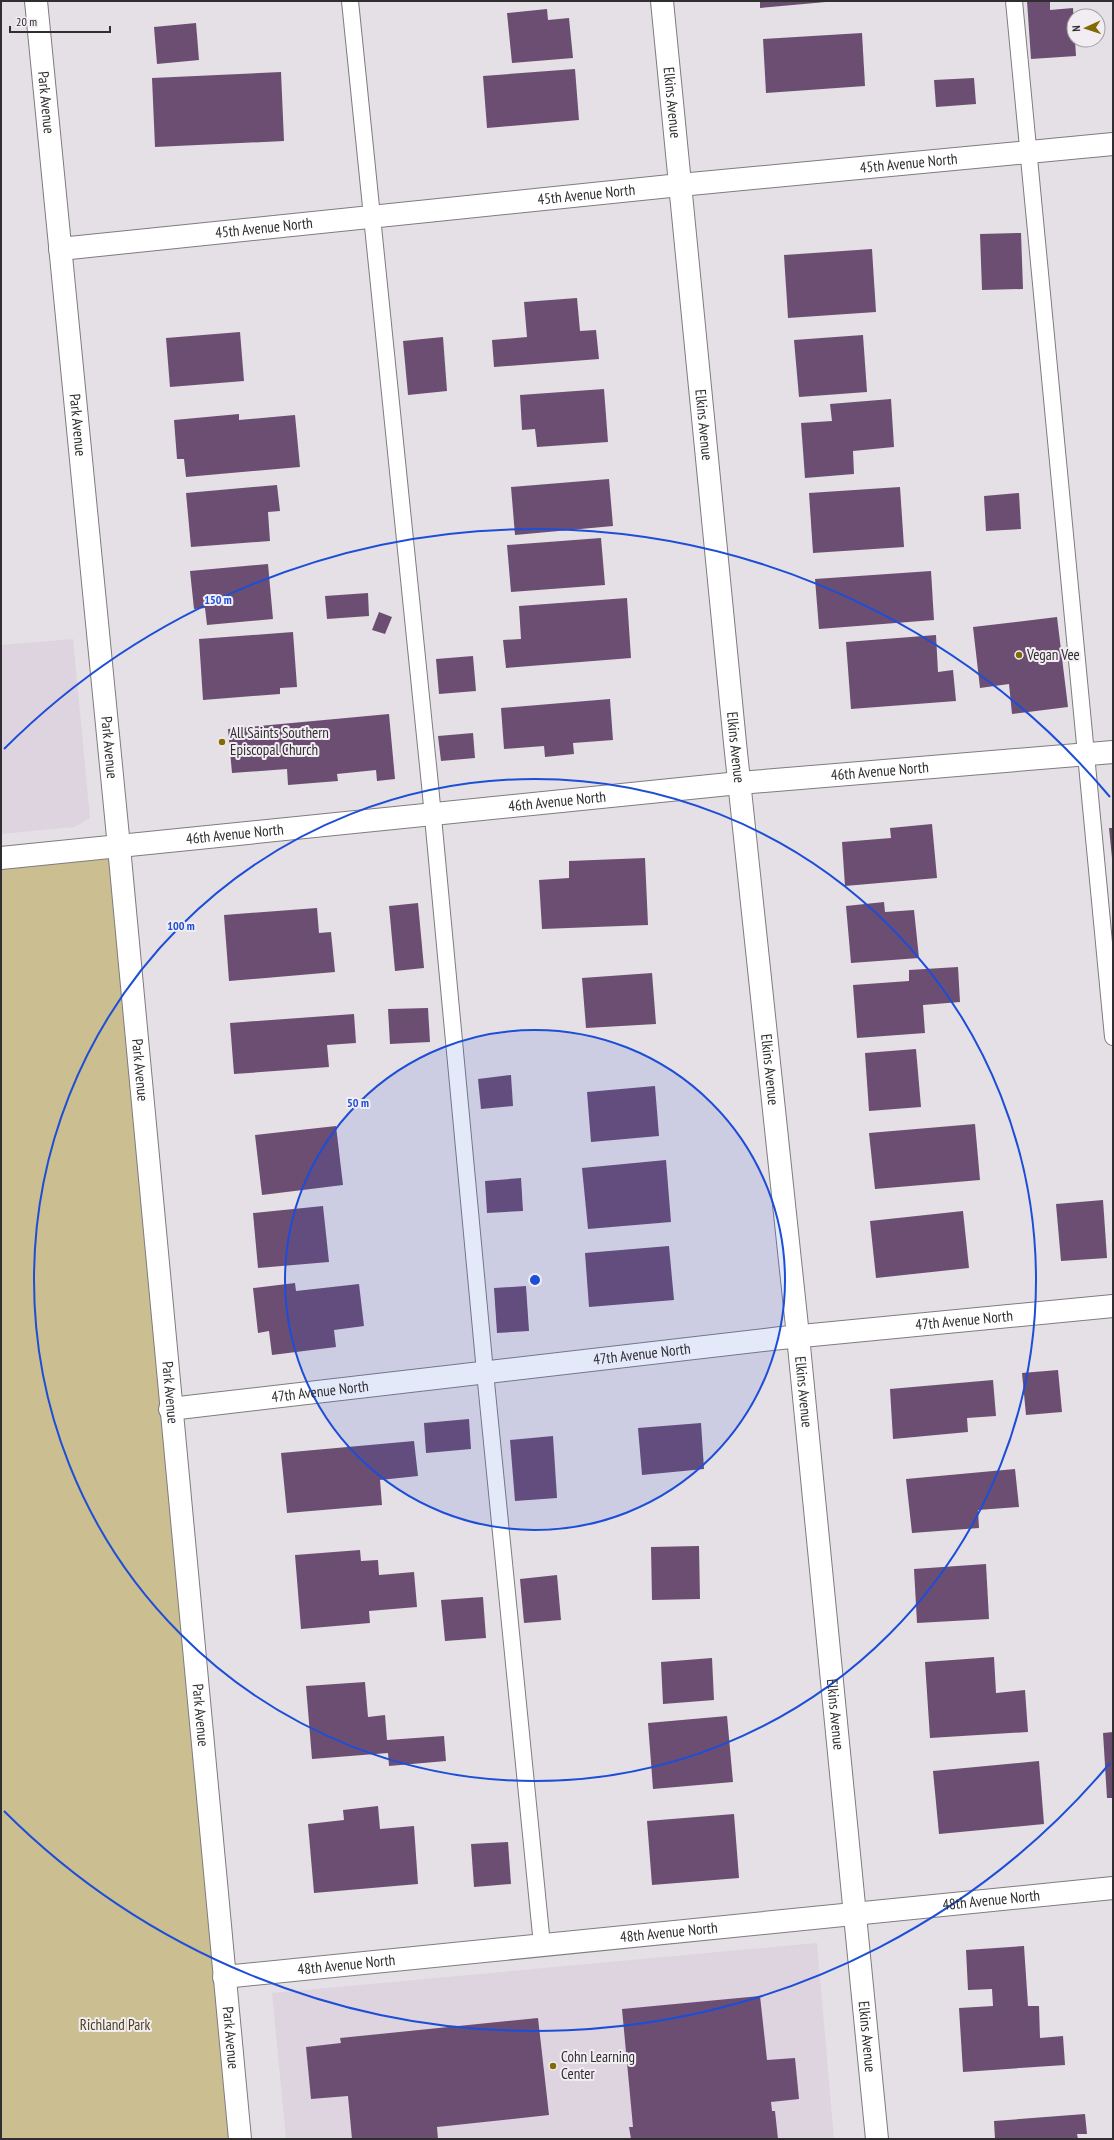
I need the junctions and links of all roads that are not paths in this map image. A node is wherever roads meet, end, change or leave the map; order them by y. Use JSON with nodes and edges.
{"nodes":[{"id":1,"x":36,"y":1,"type":"edge"},
{"id":2,"x":350,"y":1,"type":"edge"},
{"id":3,"x":662,"y":1,"type":"edge"},
{"id":4,"x":1014,"y":1,"type":"edge"},
{"id":5,"x":1113,"y":144,"type":"edge"},
{"id":6,"x":1030,"y":153,"type":"junction"},
{"id":7,"x":680,"y":185,"type":"junction"},
{"id":8,"x":372,"y":216,"type":"junction"},
{"id":9,"x":60,"y":249,"type":"junction"},
{"id":10,"x":1113,"y":752,"type":"edge"},
{"id":11,"x":1086,"y":754,"type":"junction"},
{"id":12,"x":739,"y":783,"type":"junction"},
{"id":13,"x":432,"y":813,"type":"junction"},
{"id":14,"x":119,"y":847,"type":"junction"},
{"id":15,"x":1,"y":858,"type":"edge"},
{"id":16,"x":1113,"y":1037,"type":"edge"},
{"id":17,"x":1113,"y":1306,"type":"edge"},
{"id":18,"x":798,"y":1336,"type":"junction"},
{"id":19,"x":485,"y":1372,"type":"junction"},
{"id":20,"x":170,"y":1409,"type":"junction"},
{"id":21,"x":1113,"y":1888,"type":"edge"},
{"id":22,"x":855,"y":1913,"type":"junction"},
{"id":23,"x":542,"y":1944,"type":"junction"},
{"id":24,"x":224,"y":1976,"type":"junction"},
{"id":25,"x":240,"y":2139,"type":"edge"},
{"id":26,"x":877,"y":2139,"type":"edge"}],
"edges":[{"from":1,"to":9,"type":"street","name":"Park Avenue"},
{"from":2,"to":8,"type":"lane"},
{"from":3,"to":7,"type":"street","name":"Elkins Avenue"},
{"from":4,"to":6,"type":"lane"},
{"from":5,"to":6,"type":"street","name":"45th Avenue North"},
{"from":6,"to":7,"type":"street","name":"45th Avenue North"},
{"from":6,"to":11,"type":"lane"},
{"from":7,"to":8,"type":"street","name":"45th Avenue North"},
{"from":7,"to":12,"type":"street","name":"Elkins Avenue"},
{"from":8,"to":9,"type":"street","name":"45th Avenue North"},
{"from":8,"to":13,"type":"lane"},
{"from":9,"to":14,"type":"street","name":"Park Avenue"},
{"from":10,"to":11,"type":"street","name":"46th Avenue North"},
{"from":11,"to":12,"type":"street","name":"46th Avenue North"},
{"from":11,"to":16,"type":"lane"},
{"from":12,"to":13,"type":"street","name":"46th Avenue North"},
{"from":12,"to":18,"type":"street","name":"Elkins Avenue"},
{"from":13,"to":14,"type":"street","name":"46th Avenue North"},
{"from":13,"to":19,"type":"lane"},
{"from":14,"to":15,"type":"street","name":"46th Avenue North"},
{"from":14,"to":20,"type":"street","name":"Park Avenue"},
{"from":17,"to":18,"type":"street","name":"47th Avenue North"},
{"from":18,"to":19,"type":"street","name":"47th Avenue North"},
{"from":18,"to":22,"type":"street","name":"Elkins Avenue"},
{"from":19,"to":20,"type":"street","name":"47th Avenue North"},
{"from":19,"to":23,"type":"lane"},
{"from":20,"to":24,"type":"street","name":"Park Avenue"},
{"from":21,"to":22,"type":"street","name":"48th Avenue North"},
{"from":22,"to":23,"type":"street","name":"48th Avenue North"},
{"from":22,"to":26,"type":"street","name":"Elkins Avenue"},
{"from":23,"to":24,"type":"street","name":"48th Avenue North"},
{"from":24,"to":25,"type":"street","name":"Park Avenue"}]}
